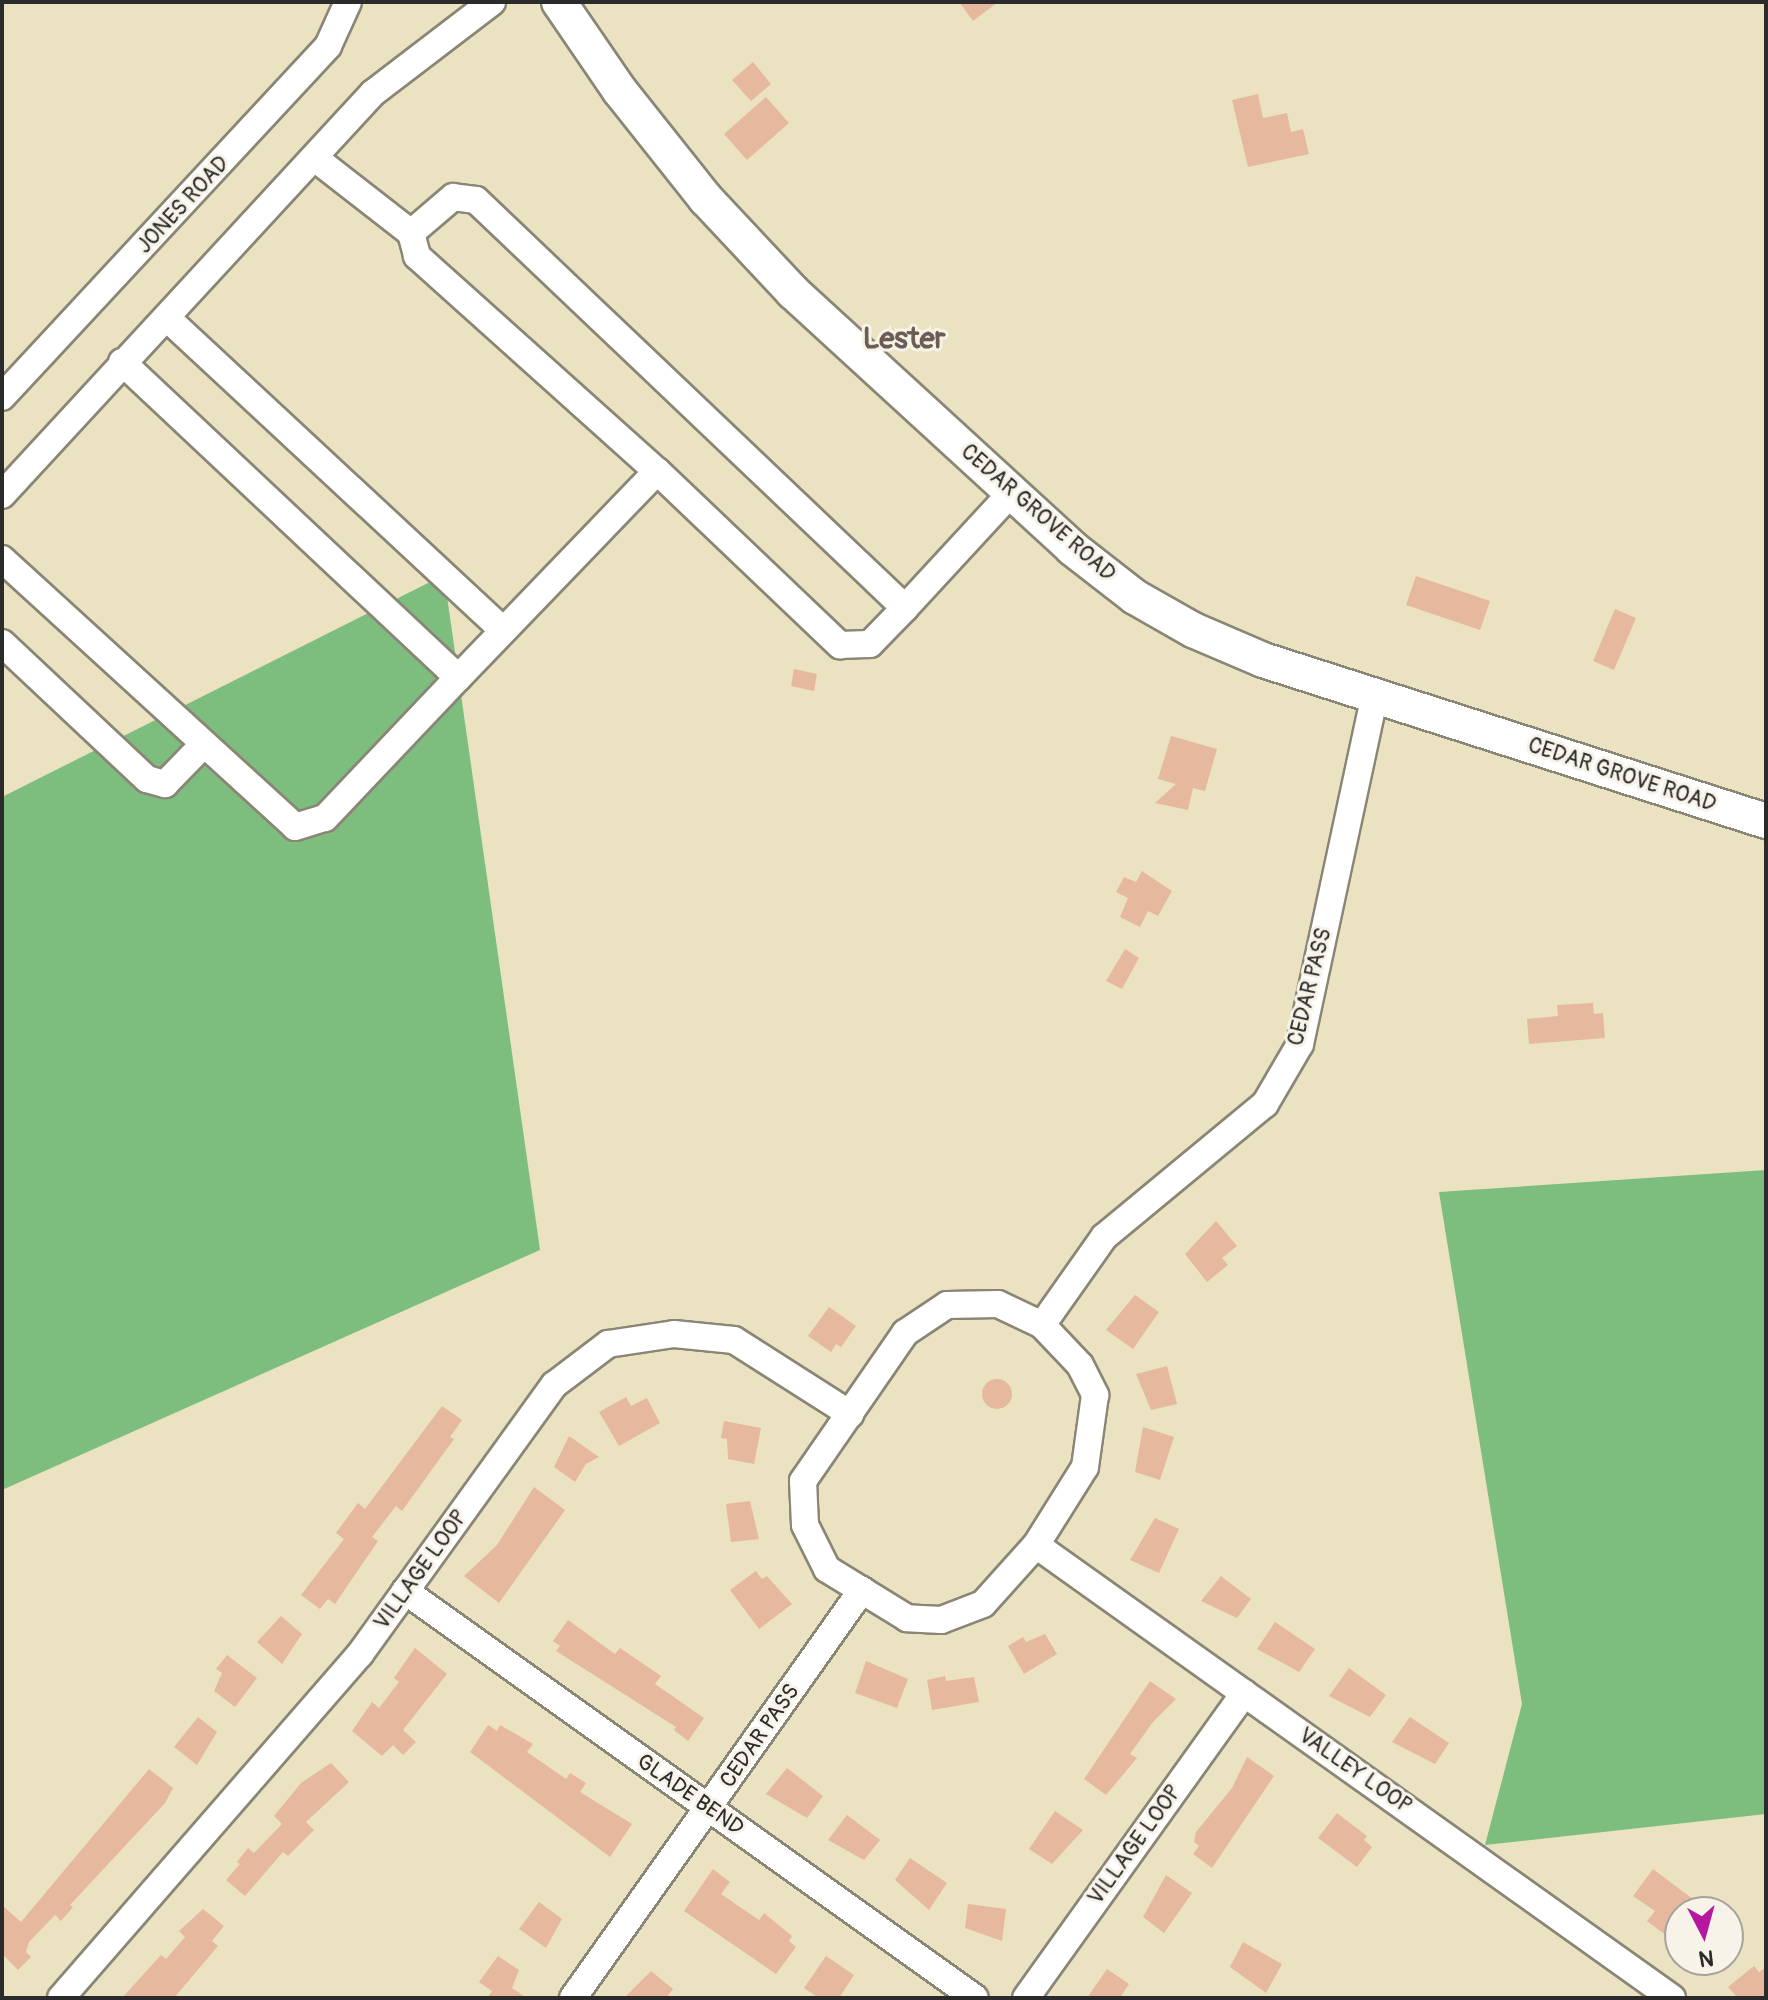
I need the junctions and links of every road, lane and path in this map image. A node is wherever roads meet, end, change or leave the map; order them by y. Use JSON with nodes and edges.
{"nodes":[{"id":1,"x":348,"y":2,"type":"edge"},
{"id":2,"x":492,"y":2,"type":"edge"},
{"id":3,"x":559,"y":2,"type":"edge"},
{"id":4,"x":316,"y":159,"type":"junction"},
{"id":5,"x":411,"y":233,"type":"junction"},
{"id":6,"x":167,"y":318,"type":"junction"},
{"id":7,"x":122,"y":362,"type":"junction"},
{"id":8,"x":2,"y":397,"type":"edge"},
{"id":9,"x":657,"y":471,"type":"junction"},
{"id":10,"x":1011,"y":493,"type":"junction"},
{"id":11,"x":2,"y":495,"type":"edge"},
{"id":12,"x":2,"y":559,"type":"edge"},
{"id":13,"x":905,"y":608,"type":"junction"},
{"id":14,"x":503,"y":630,"type":"junction"},
{"id":15,"x":2,"y":643,"type":"edge"},
{"id":16,"x":458,"y":678,"type":"junction"},
{"id":17,"x":1375,"y":695,"type":"junction"},
{"id":18,"x":204,"y":744,"type":"junction"},
{"id":19,"x":1766,"y":821,"type":"edge"},
{"id":20,"x":1042,"y":1325,"type":"junction"},
{"id":21,"x":850,"y":1414,"type":"junction"},
{"id":22,"x":1036,"y":1545,"type":"junction"},
{"id":23,"x":862,"y":1590,"type":"junction"},
{"id":24,"x":405,"y":1591,"type":"junction"},
{"id":25,"x":1244,"y":1693,"type":"junction"},
{"id":26,"x":710,"y":1809,"type":"junction"},
{"id":27,"x":61,"y":1998,"type":"edge"},
{"id":28,"x":573,"y":1998,"type":"edge"},
{"id":29,"x":975,"y":1998,"type":"edge"},
{"id":30,"x":1026,"y":1998,"type":"edge"},
{"id":31,"x":1672,"y":1998,"type":"edge"}],
"edges":[{"from":1,"to":8,"type":"street","name":"JONES ROAD"},
{"from":2,"to":4,"type":"street"},
{"from":3,"to":10,"type":"main road","name":"CEDAR GROVE ROAD"},
{"from":4,"to":5,"type":"street"},
{"from":4,"to":6,"type":"street"},
{"from":5,"to":9,"type":"street"},
{"from":5,"to":13,"type":"street"},
{"from":6,"to":7,"type":"street"},
{"from":6,"to":14,"type":"street"},
{"from":7,"to":11,"type":"street"},
{"from":7,"to":16,"type":"street"},
{"from":9,"to":13,"type":"street"},
{"from":9,"to":14,"type":"street"},
{"from":10,"to":13,"type":"street"},
{"from":10,"to":17,"type":"main road","name":"CEDAR GROVE ROAD"},
{"from":12,"to":18,"type":"street"},
{"from":14,"to":16,"type":"street"},
{"from":15,"to":18,"type":"street"},
{"from":16,"to":18,"type":"street"},
{"from":17,"to":19,"type":"main road","name":"CEDAR GROVE ROAD"},
{"from":17,"to":20,"type":"street","name":"CEDAR PASS"},
{"from":20,"to":21,"type":"street"},
{"from":20,"to":22,"type":"street"},
{"from":21,"to":23,"type":"street"},
{"from":21,"to":24,"type":"street","name":"VILLAGE LOOP"},
{"from":22,"to":23,"type":"street"},
{"from":22,"to":25,"type":"street","name":"VALLEY LOOP"},
{"from":23,"to":26,"type":"street","name":"CEDAR PASS"},
{"from":24,"to":26,"type":"street","name":"GLADE BEND"},
{"from":24,"to":27,"type":"street","name":"VILLAGE LOOP"},
{"from":25,"to":30,"type":"street","name":"VILLAGE LOOP"},
{"from":25,"to":31,"type":"street","name":"VALLEY LOOP"},
{"from":26,"to":28,"type":"street","name":"CEDAR PASS"},
{"from":26,"to":29,"type":"street","name":"GLADE BEND"}]}
